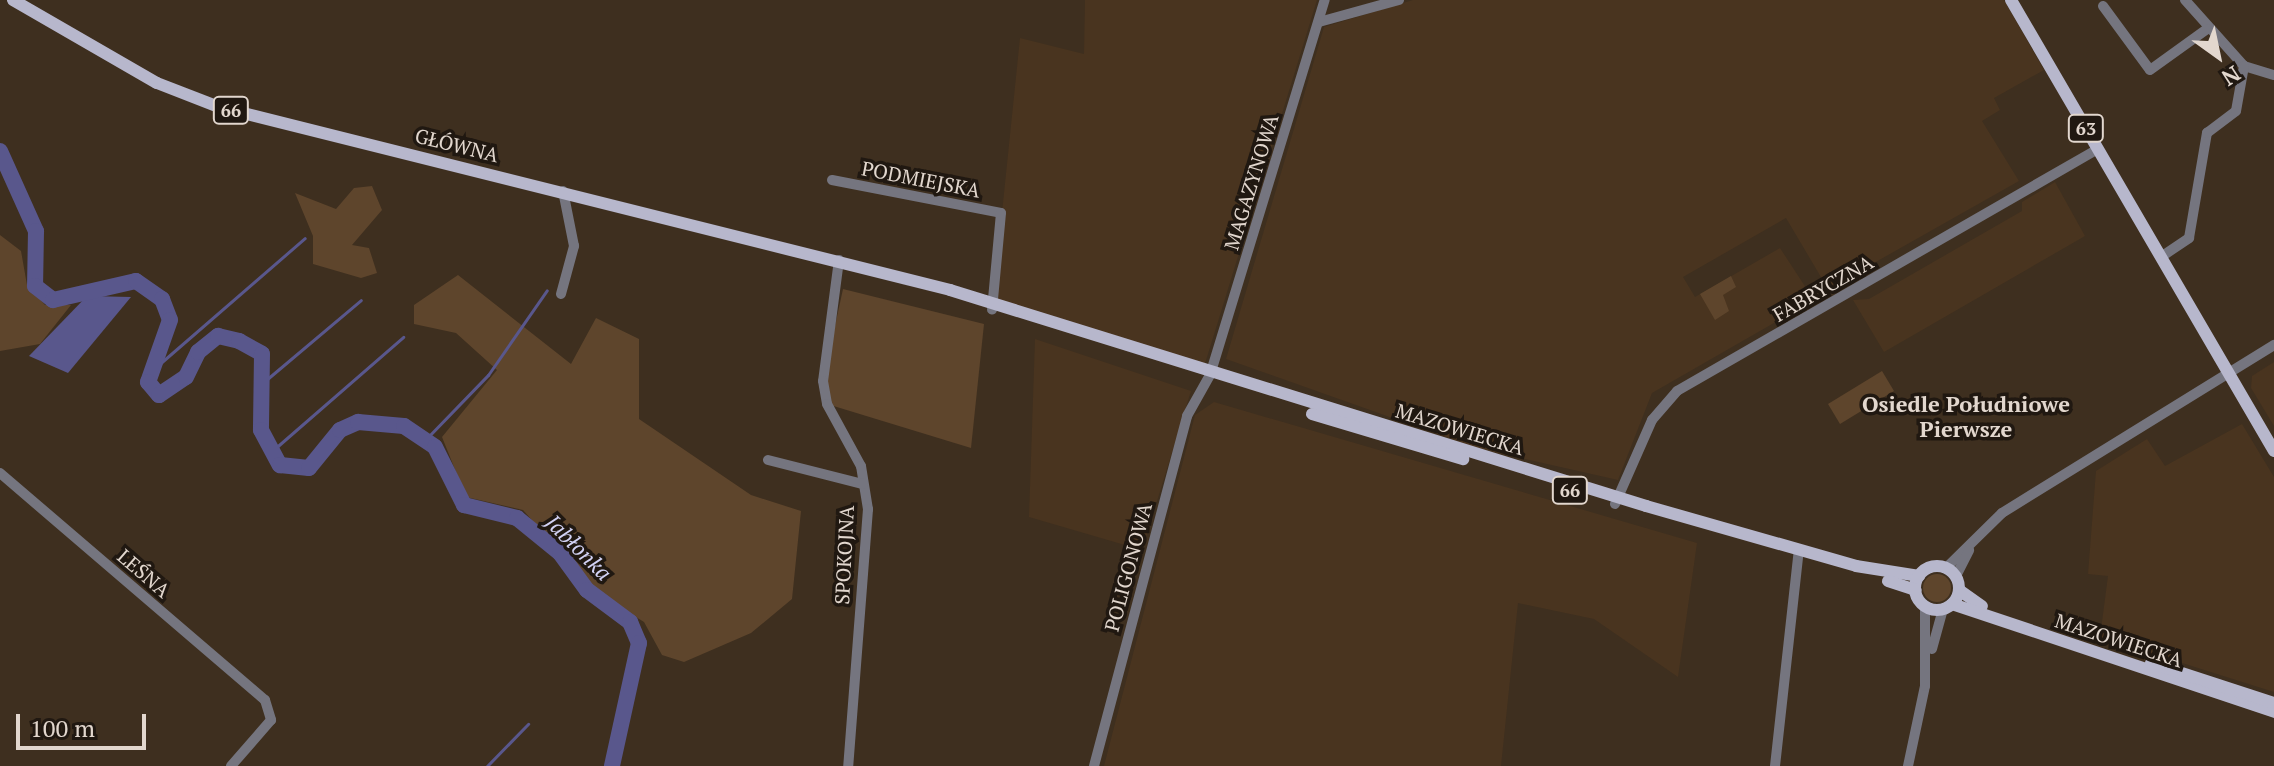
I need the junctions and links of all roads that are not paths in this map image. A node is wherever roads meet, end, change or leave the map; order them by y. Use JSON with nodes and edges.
{"nodes":[{"id":1,"x":13,"y":0,"type":"edge"},
{"id":2,"x":1325,"y":0,"type":"edge"},
{"id":3,"x":1399,"y":0,"type":"edge"},
{"id":4,"x":2011,"y":0,"type":"edge"},
{"id":5,"x":2185,"y":0,"type":"edge"},
{"id":6,"x":2103,"y":6,"type":"dead end"},
{"id":7,"x":1319,"y":22,"type":"junction"},
{"id":8,"x":2207,"y":29,"type":"junction"},
{"id":9,"x":2244,"y":66,"type":"junction"},
{"id":10,"x":2274,"y":75,"type":"edge"},
{"id":11,"x":2098,"y":149,"type":"junction"},
{"id":12,"x":832,"y":180,"type":"dead end"},
{"id":13,"x":563,"y":191,"type":"junction"},
{"id":14,"x":2161,"y":257,"type":"junction"},
{"id":15,"x":839,"y":260,"type":"junction"},
{"id":16,"x":561,"y":294,"type":"dead end"},
{"id":17,"x":992,"y":307,"type":"junction"},
{"id":18,"x":2274,"y":345,"type":"edge"},
{"id":19,"x":2228,"y":373,"type":"junction"},
{"id":20,"x":1208,"y":378,"type":"junction"},
{"id":21,"x":2274,"y":451,"type":"edge"},
{"id":22,"x":768,"y":460,"type":"dead end"},
{"id":23,"x":0,"y":473,"type":"edge"},
{"id":24,"x":863,"y":484,"type":"junction"},
{"id":25,"x":1616,"y":500,"type":"junction"},
{"id":26,"x":1797,"y":553,"type":"junction"},
{"id":27,"x":1951,"y":572,"type":"junction"},
{"id":28,"x":1919,"y":576,"type":"junction"},
{"id":29,"x":1916,"y":590,"type":"junction"},
{"id":30,"x":1959,"y":590,"type":"junction"},
{"id":31,"x":1925,"y":606,"type":"junction"},
{"id":32,"x":1948,"y":606,"type":"junction"},
{"id":33,"x":1925,"y":686,"type":"junction"},
{"id":34,"x":2274,"y":703,"type":"edge"},
{"id":35,"x":2274,"y":712,"type":"edge"},
{"id":36,"x":231,"y":766,"type":"edge"},
{"id":37,"x":848,"y":766,"type":"edge"},
{"id":38,"x":1094,"y":766,"type":"edge"},
{"id":39,"x":1775,"y":766,"type":"edge"},
{"id":40,"x":1908,"y":766,"type":"edge"}],
"edges":[{"from":1,"to":13,"type":"main road","name":"GŁÓWNA","number":"66"},
{"from":2,"to":7,"type":"street","name":"MAGAZYNOWA"},
{"from":3,"to":7,"type":"street"},
{"from":4,"to":11,"type":"main road","number":"63"},
{"from":5,"to":8,"type":"street"},
{"from":6,"to":8,"type":"street"},
{"from":7,"to":20,"type":"street","name":"MAGAZYNOWA"},
{"from":8,"to":9,"type":"street"},
{"from":9,"to":10,"type":"street"},
{"from":9,"to":14,"type":"street"},
{"from":11,"to":14,"type":"main road","number":"63"},
{"from":11,"to":25,"type":"street","name":"FABRYCZNA"},
{"from":12,"to":17,"type":"street","name":"PODMIEJSKA"},
{"from":13,"to":15,"type":"main road","name":"GŁÓWNA","number":"66"},
{"from":13,"to":16,"type":"street"},
{"from":14,"to":19,"type":"main road","number":"63"},
{"from":15,"to":17,"type":"main road","name":"GŁÓWNA","number":"66"},
{"from":15,"to":24,"type":"street","name":"SPOKOJNA"},
{"from":17,"to":20,"type":"main road","name":"MAZOWIECKA","number":"66"},
{"from":18,"to":19,"type":"street"},
{"from":19,"to":21,"type":"main road","number":"63"},
{"from":19,"to":27,"type":"street"},
{"from":20,"to":25,"type":"main road","name":"MAZOWIECKA","number":"66"},
{"from":20,"to":38,"type":"street","name":"POLIGONOWA"},
{"from":22,"to":24,"type":"street"},
{"from":23,"to":36,"type":"street","name":"LEŚNA"},
{"from":24,"to":37,"type":"street","name":"SPOKOJNA"},
{"from":25,"to":26,"type":"main road","name":"MAZOWIECKA","number":"66"},
{"from":26,"to":28,"type":"main road","name":"MAZOWIECKA","number":"66"},
{"from":26,"to":29,"type":"main road","name":"MAZOWIECKA","number":"66"},
{"from":26,"to":39,"type":"street"},
{"from":27,"to":28,"type":"main road"},
{"from":27,"to":30,"type":"main road"},
{"from":28,"to":29,"type":"main road"},
{"from":29,"to":31,"type":"main road"},
{"from":30,"to":32,"type":"main road"},
{"from":30,"to":34,"type":"main road","name":"MAZOWIECKA"},
{"from":31,"to":32,"type":"main road"},
{"from":31,"to":33,"type":"street"},
{"from":32,"to":33,"type":"street"},
{"from":32,"to":35,"type":"main road","name":"MAZOWIECKA"},
{"from":33,"to":40,"type":"street"}]}
